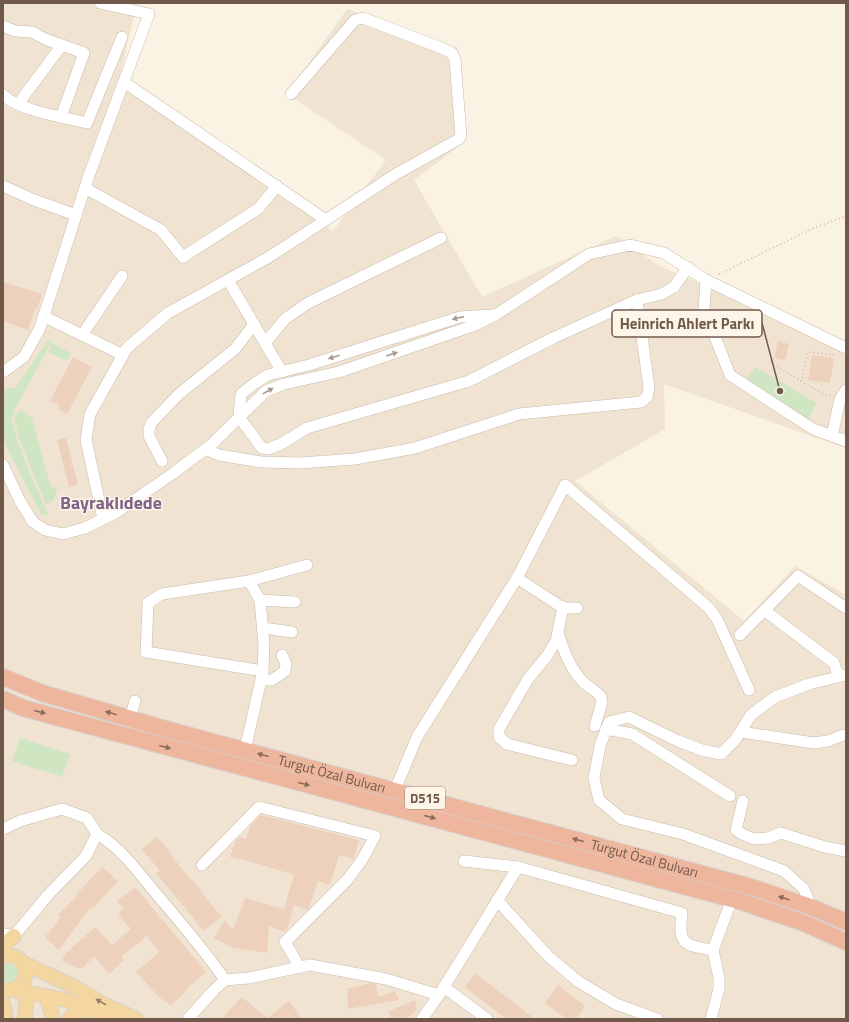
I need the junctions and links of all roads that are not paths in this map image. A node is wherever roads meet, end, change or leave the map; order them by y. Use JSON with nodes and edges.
{"nodes":[{"id":1,"x":100,"y":3,"type":"edge"},
{"id":2,"x":3,"y":26,"type":"edge"},
{"id":3,"x":122,"y":37,"type":"dead end"},
{"id":4,"x":62,"y":46,"type":"junction"},
{"id":5,"x":124,"y":82,"type":"junction"},
{"id":6,"x":291,"y":94,"type":"dead end"},
{"id":7,"x":3,"y":95,"type":"edge"},
{"id":8,"x":18,"y":104,"type":"junction"},
{"id":9,"x":61,"y":116,"type":"junction"},
{"id":10,"x":3,"y":186,"type":"edge"},
{"id":11,"x":277,"y":186,"type":"junction"},
{"id":12,"x":85,"y":188,"type":"junction"},
{"id":13,"x":76,"y":215,"type":"junction"},
{"id":14,"x":326,"y":220,"type":"junction"},
{"id":15,"x":442,"y":238,"type":"dead end"},
{"id":16,"x":688,"y":267,"type":"junction"},
{"id":17,"x":122,"y":276,"type":"dead end"},
{"id":18,"x":228,"y":280,"type":"junction"},
{"id":19,"x":706,"y":280,"type":"junction"},
{"id":20,"x":637,"y":300,"type":"junction"},
{"id":21,"x":497,"y":314,"type":"junction"},
{"id":22,"x":43,"y":316,"type":"junction"},
{"id":23,"x":254,"y":324,"type":"junction"},
{"id":24,"x":82,"y":335,"type":"junction"},
{"id":25,"x":265,"y":343,"type":"junction"},
{"id":26,"x":843,"y":353,"type":"edge"},
{"id":27,"x":124,"y":355,"type":"junction"},
{"id":28,"x":3,"y":372,"type":"edge"},
{"id":29,"x":282,"y":372,"type":"junction"},
{"id":30,"x":846,"y":390,"type":"edge"},
{"id":31,"x":239,"y":417,"type":"junction"},
{"id":32,"x":832,"y":436,"type":"junction"},
{"id":33,"x":846,"y":440,"type":"edge"},
{"id":34,"x":205,"y":449,"type":"junction"},
{"id":35,"x":162,"y":461,"type":"dead end"},
{"id":36,"x":3,"y":465,"type":"edge"},
{"id":37,"x":103,"y":519,"type":"junction"},
{"id":38,"x":307,"y":565,"type":"dead end"},
{"id":39,"x":517,"y":578,"type":"junction"},
{"id":40,"x":249,"y":581,"type":"junction"},
{"id":41,"x":260,"y":600,"type":"junction"},
{"id":42,"x":295,"y":602,"type":"dead end"},
{"id":43,"x":563,"y":607,"type":"junction"},
{"id":44,"x":577,"y":608,"type":"dead end"},
{"id":45,"x":846,"y":608,"type":"edge"},
{"id":46,"x":764,"y":610,"type":"junction"},
{"id":47,"x":263,"y":628,"type":"junction"},
{"id":48,"x":292,"y":632,"type":"dead end"},
{"id":49,"x":558,"y":633,"type":"junction"},
{"id":50,"x":740,"y":635,"type":"dead end"},
{"id":51,"x":282,"y":655,"type":"dead end"},
{"id":52,"x":262,"y":676,"type":"junction"},
{"id":53,"x":842,"y":676,"type":"edge"},
{"id":54,"x":3,"y":677,"type":"edge"},
{"id":55,"x":749,"y":690,"type":"dead end"},
{"id":56,"x":3,"y":699,"type":"edge"},
{"id":57,"x":135,"y":701,"type":"dead end"},
{"id":58,"x":130,"y":718,"type":"junction"},
{"id":59,"x":595,"y":726,"type":"dead end"},
{"id":60,"x":606,"y":729,"type":"junction"},
{"id":61,"x":741,"y":732,"type":"junction"},
{"id":62,"x":843,"y":735,"type":"dead end"},
{"id":63,"x":245,"y":750,"type":"junction"},
{"id":64,"x":572,"y":760,"type":"dead end"},
{"id":65,"x":395,"y":790,"type":"junction"},
{"id":66,"x":730,"y":796,"type":"dead end"},
{"id":67,"x":743,"y":802,"type":"dead end"},
{"id":68,"x":3,"y":829,"type":"edge"},
{"id":69,"x":97,"y":834,"type":"junction"},
{"id":70,"x":846,"y":851,"type":"edge"},
{"id":71,"x":464,"y":861,"type":"dead end"},
{"id":72,"x":202,"y":865,"type":"dead end"},
{"id":73,"x":518,"y":867,"type":"junction"},
{"id":74,"x":732,"y":899,"type":"junction"},
{"id":75,"x":497,"y":900,"type":"junction"},
{"id":76,"x":811,"y":907,"type":"junction"},
{"id":77,"x":846,"y":922,"type":"edge"},
{"id":78,"x":9,"y":935,"type":"edge"},
{"id":79,"x":846,"y":942,"type":"edge"},
{"id":80,"x":714,"y":950,"type":"junction"},
{"id":81,"x":12,"y":958,"type":"edge"},
{"id":82,"x":298,"y":967,"type":"junction"},
{"id":83,"x":225,"y":980,"type":"junction"},
{"id":84,"x":16,"y":989,"type":"edge"},
{"id":85,"x":442,"y":991,"type":"junction"},
{"id":86,"x":47,"y":997,"type":"junction"},
{"id":87,"x":3,"y":1004,"type":"edge"},
{"id":88,"x":84,"y":1007,"type":"junction"},
{"id":89,"x":6,"y":1019,"type":"edge"},
{"id":90,"x":25,"y":1019,"type":"edge"},
{"id":91,"x":53,"y":1019,"type":"edge"},
{"id":92,"x":69,"y":1019,"type":"edge"},
{"id":93,"x":108,"y":1019,"type":"edge"},
{"id":94,"x":136,"y":1019,"type":"edge"},
{"id":95,"x":188,"y":1019,"type":"edge"},
{"id":96,"x":422,"y":1019,"type":"edge"},
{"id":97,"x":487,"y":1019,"type":"edge"},
{"id":98,"x":657,"y":1019,"type":"edge"},
{"id":99,"x":711,"y":1019,"type":"edge"}],
"edges":[{"from":1,"to":5,"type":"street"},
{"from":2,"to":4,"type":"street"},
{"from":3,"to":9,"type":"street"},
{"from":4,"to":8,"type":"street"},
{"from":4,"to":9,"type":"street"},
{"from":5,"to":11,"type":"street"},
{"from":5,"to":12,"type":"street"},
{"from":6,"to":14,"type":"street"},
{"from":7,"to":8,"type":"street"},
{"from":8,"to":9,"type":"street"},
{"from":10,"to":13,"type":"street"},
{"from":11,"to":12,"type":"street"},
{"from":11,"to":14,"type":"street"},
{"from":12,"to":13,"type":"street"},
{"from":13,"to":22,"type":"street"},
{"from":14,"to":18,"type":"street"},
{"from":15,"to":25,"type":"street"},
{"from":16,"to":19,"type":"street"},
{"from":16,"to":20,"type":"street"},
{"from":16,"to":21,"type":"street"},
{"from":17,"to":24,"type":"street"},
{"from":18,"to":23,"type":"street"},
{"from":18,"to":27,"type":"street"},
{"from":19,"to":26,"type":"street"},
{"from":19,"to":32,"type":"street"},
{"from":20,"to":31,"type":"street"},
{"from":20,"to":34,"type":"street"},
{"from":21,"to":29,"type":"street","one_way":true},
{"from":31,"to":21,"type":"street","one_way":true},
{"from":22,"to":24,"type":"street"},
{"from":22,"to":28,"type":"street"},
{"from":23,"to":25,"type":"street"},
{"from":23,"to":35,"type":"street"},
{"from":24,"to":27,"type":"street"},
{"from":25,"to":29,"type":"street"},
{"from":27,"to":37,"type":"street"},
{"from":29,"to":31,"type":"street"},
{"from":30,"to":32,"type":"street"},
{"from":31,"to":34,"type":"street"},
{"from":32,"to":33,"type":"street"},
{"from":34,"to":37,"type":"street"},
{"from":36,"to":37,"type":"street"},
{"from":38,"to":40,"type":"street"},
{"from":39,"to":43,"type":"street"},
{"from":39,"to":55,"type":"street"},
{"from":39,"to":65,"type":"street"},
{"from":40,"to":41,"type":"street"},
{"from":40,"to":52,"type":"street"},
{"from":41,"to":42,"type":"street"},
{"from":41,"to":47,"type":"street"},
{"from":43,"to":44,"type":"street"},
{"from":43,"to":49,"type":"street"},
{"from":45,"to":46,"type":"street"},
{"from":46,"to":50,"type":"street"},
{"from":46,"to":53,"type":"street"},
{"from":47,"to":48,"type":"street"},
{"from":47,"to":52,"type":"street"},
{"from":49,"to":59,"type":"street"},
{"from":49,"to":64,"type":"street"},
{"from":51,"to":52,"type":"street"},
{"from":52,"to":63,"type":"street"},
{"from":53,"to":61,"type":"street"},
{"from":58,"to":54,"type":"highway","name":"Turgut Özal Bulvarı","number":"D515","one_way":true},
{"from":56,"to":74,"type":"highway","name":"Turgut Özal Bulvarı","number":"D515","one_way":true},
{"from":57,"to":58,"type":"street"},
{"from":58,"to":63,"type":"highway","name":"Turgut Özal Bulvarı","number":"D515"},
{"from":60,"to":61,"type":"street"},
{"from":60,"to":66,"type":"street"},
{"from":60,"to":76,"type":"street"},
{"from":61,"to":62,"type":"street"},
{"from":65,"to":63,"type":"highway","name":"Turgut Özal Bulvarı","number":"D515","one_way":true},
{"from":76,"to":65,"type":"highway","name":"Turgut Özal Bulvarı","number":"D515","one_way":true},
{"from":67,"to":70,"type":"street"},
{"from":68,"to":69,"type":"street"},
{"from":69,"to":78,"type":"street"},
{"from":69,"to":83,"type":"street"},
{"from":71,"to":73,"type":"street"},
{"from":72,"to":82,"type":"street"},
{"from":73,"to":75,"type":"street"},
{"from":73,"to":80,"type":"street"},
{"from":74,"to":79,"type":"highway","name":"Turgut Özal Bulvarı","number":"D515"},
{"from":74,"to":80,"type":"street"},
{"from":75,"to":85,"type":"street"},
{"from":75,"to":98,"type":"street"},
{"from":76,"to":77,"type":"highway","name":"Turgut Özal Bulvarı","number":"D515"},
{"from":78,"to":81,"type":"main road"},
{"from":80,"to":99,"type":"street"},
{"from":81,"to":84,"type":"main road"},
{"from":94,"to":81,"type":"main road","one_way":true},
{"from":82,"to":83,"type":"street"},
{"from":82,"to":85,"type":"street"},
{"from":83,"to":95,"type":"street"},
{"from":84,"to":86,"type":"main road"},
{"from":84,"to":90,"type":"main road"},
{"from":85,"to":96,"type":"street"},
{"from":85,"to":97,"type":"street"},
{"from":86,"to":88,"type":"main road"},
{"from":86,"to":91,"type":"main road"},
{"from":87,"to":89,"type":"main road"},
{"from":88,"to":92,"type":"main road"},
{"from":88,"to":93,"type":"main road"}]}
